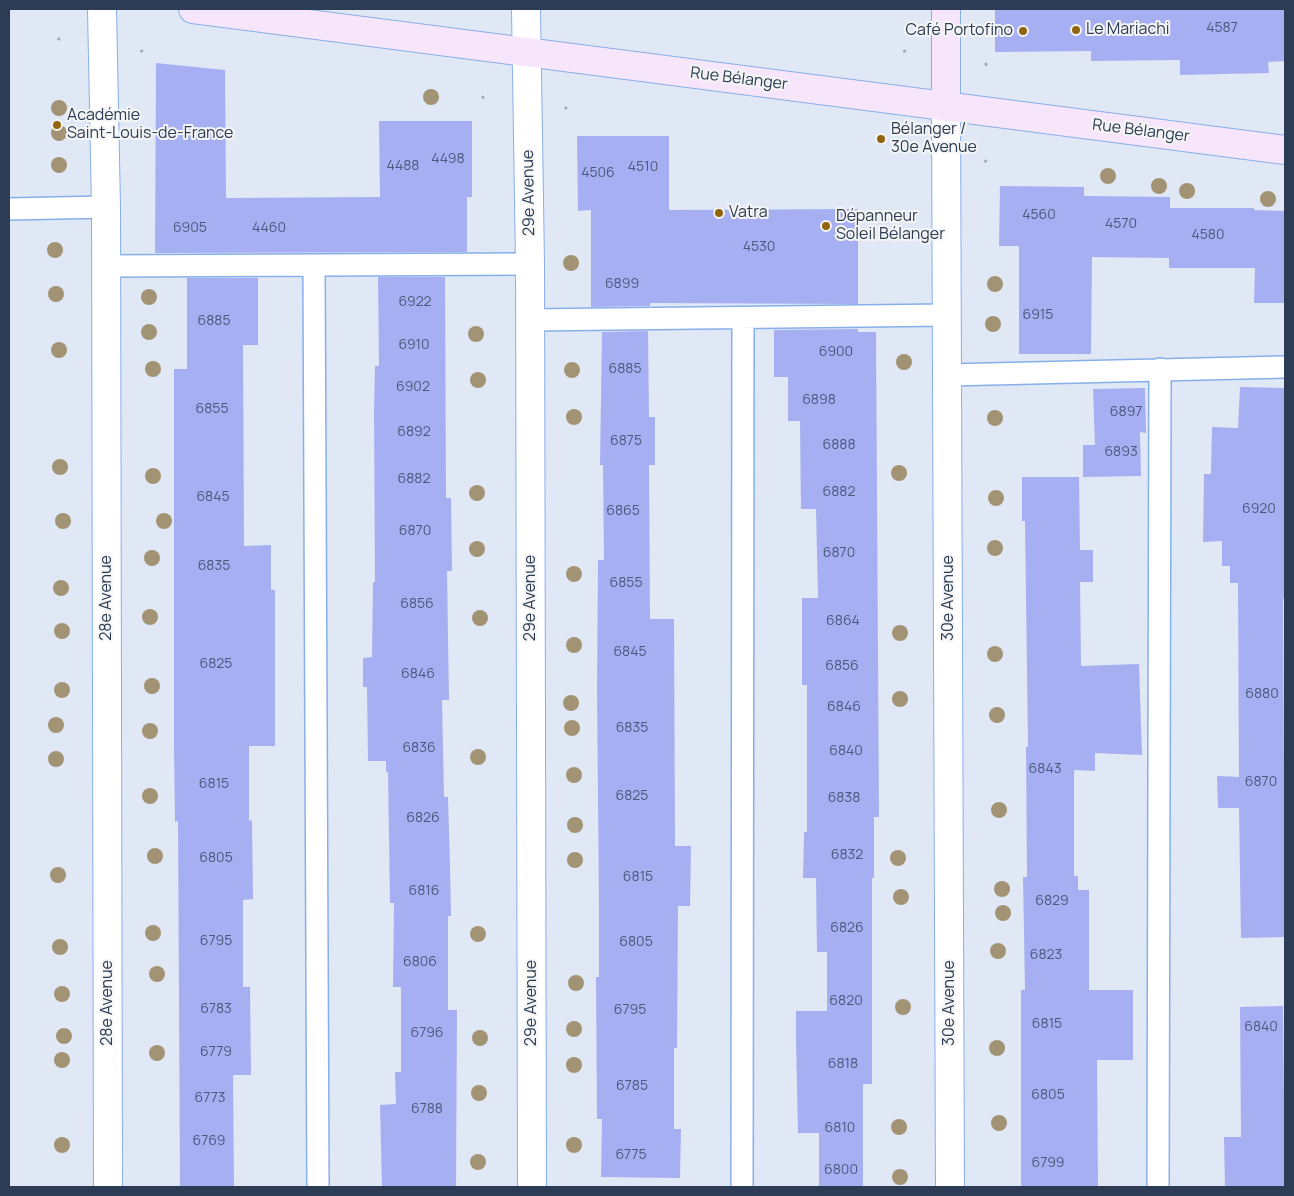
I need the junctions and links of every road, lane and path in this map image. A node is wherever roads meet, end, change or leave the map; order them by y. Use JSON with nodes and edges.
{"nodes":[{"id":1,"x":102,"y":9,"type":"edge"},
{"id":2,"x":193,"y":9,"type":"edge"},
{"id":3,"x":526,"y":9,"type":"edge"},
{"id":4,"x":946,"y":9,"type":"edge"},
{"id":5,"x":61,"y":36,"type":"dead end"},
{"id":6,"x":58,"y":40,"type":"dead end"},
{"id":7,"x":904,"y":50,"type":"dead end"},
{"id":8,"x":527,"y":51,"type":"junction"},
{"id":9,"x":906,"y":54,"type":"dead end"},
{"id":10,"x":946,"y":107,"type":"junction"},
{"id":11,"x":909,"y":148,"type":"dead end"},
{"id":12,"x":1285,"y":150,"type":"edge"},
{"id":13,"x":905,"y":152,"type":"dead end"},
{"id":14,"x":106,"y":207,"type":"junction"},
{"id":15,"x":9,"y":209,"type":"edge"},
{"id":16,"x":530,"y":264,"type":"junction"},
{"id":17,"x":106,"y":266,"type":"junction"},
{"id":18,"x":314,"y":266,"type":"junction"},
{"id":19,"x":947,"y":315,"type":"junction"},
{"id":20,"x":743,"y":318,"type":"junction"},
{"id":21,"x":530,"y":320,"type":"junction"},
{"id":22,"x":1285,"y":367,"type":"edge"},
{"id":23,"x":1160,"y":369,"type":"junction"},
{"id":24,"x":948,"y":375,"type":"junction"},
{"id":25,"x":108,"y":1187,"type":"edge"},
{"id":26,"x":318,"y":1187,"type":"edge"},
{"id":27,"x":532,"y":1187,"type":"edge"},
{"id":28,"x":742,"y":1187,"type":"edge"},
{"id":29,"x":950,"y":1187,"type":"edge"},
{"id":30,"x":1158,"y":1187,"type":"edge"}],
"edges":[{"from":1,"to":14,"type":"street","name":"28e Avenue"},
{"from":2,"to":8,"type":"street","name":"Rue Bélanger"},
{"from":3,"to":8,"type":"street","name":"29e Avenue"},
{"from":4,"to":10,"type":"street","name":"30e Avenue"},
{"from":5,"to":6,"type":"path"},
{"from":7,"to":9,"type":"path"},
{"from":8,"to":10,"type":"street","name":"Rue Bélanger"},
{"from":8,"to":16,"type":"street","name":"29e Avenue"},
{"from":10,"to":12,"type":"street","name":"Rue Bélanger"},
{"from":10,"to":19,"type":"street","name":"30e Avenue"},
{"from":11,"to":13,"type":"path"},
{"from":14,"to":15,"type":"lane"},
{"from":14,"to":17,"type":"street","name":"28e Avenue"},
{"from":16,"to":18,"type":"lane"},
{"from":16,"to":21,"type":"street","name":"29e Avenue"},
{"from":17,"to":18,"type":"lane"},
{"from":17,"to":25,"type":"street","name":"28e Avenue"},
{"from":18,"to":26,"type":"lane"},
{"from":19,"to":20,"type":"lane"},
{"from":19,"to":24,"type":"street","name":"30e Avenue"},
{"from":20,"to":21,"type":"lane"},
{"from":20,"to":28,"type":"lane"},
{"from":21,"to":27,"type":"street","name":"29e Avenue"},
{"from":22,"to":23,"type":"lane"},
{"from":23,"to":24,"type":"lane"},
{"from":23,"to":30,"type":"lane"},
{"from":24,"to":29,"type":"street","name":"30e Avenue"}]}
